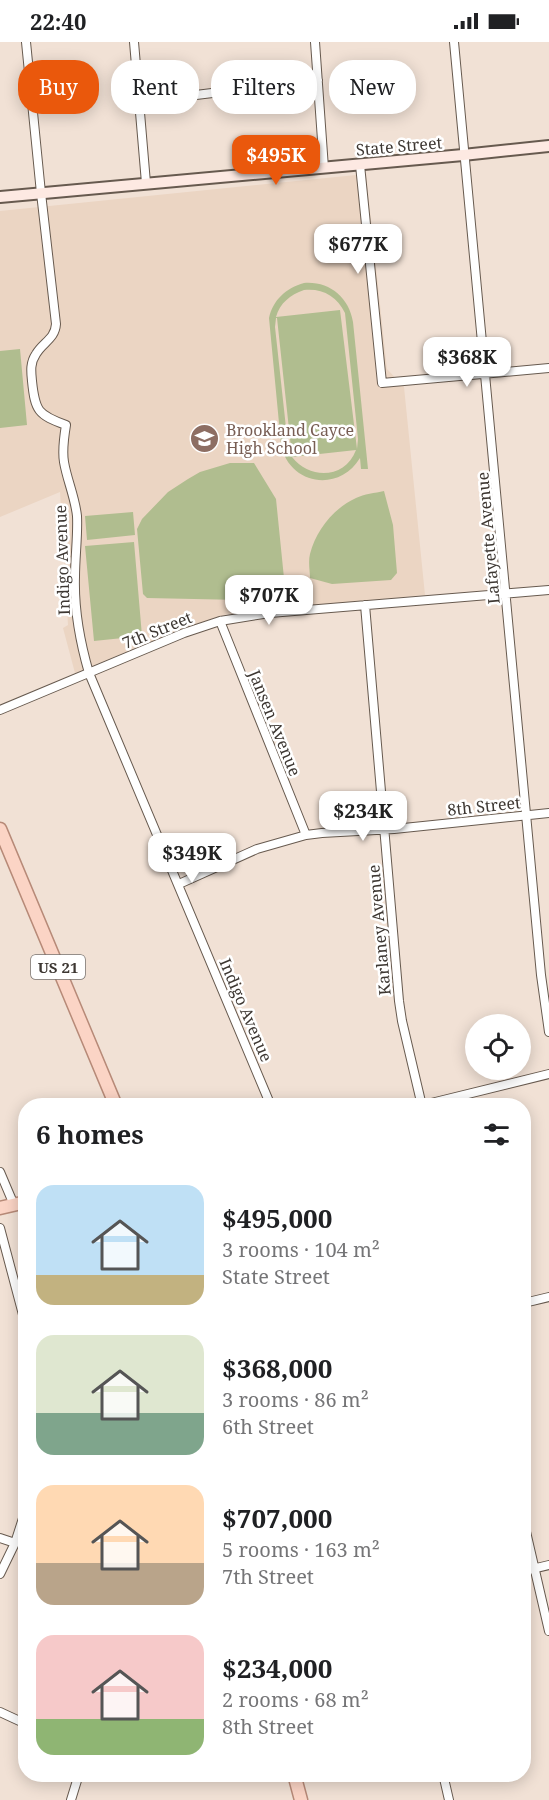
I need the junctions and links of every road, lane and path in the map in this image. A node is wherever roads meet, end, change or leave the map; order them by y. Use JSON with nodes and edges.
{"nodes":[{"id":1,"x":26,"y":42,"type":"edge"},
{"id":2,"x":134,"y":42,"type":"edge"},
{"id":3,"x":315,"y":42,"type":"edge"},
{"id":4,"x":454,"y":42,"type":"edge"},
{"id":5,"x":136,"y":60,"type":"edge"},
{"id":6,"x":318,"y":80,"type":"junction"},
{"id":7,"x":199,"y":95,"type":"edge"},
{"id":8,"x":140,"y":114,"type":"edge"},
{"id":9,"x":549,"y":146,"type":"edge"},
{"id":10,"x":463,"y":155,"type":"junction"},
{"id":11,"x":360,"y":165,"type":"junction"},
{"id":12,"x":324,"y":168,"type":"junction"},
{"id":13,"x":146,"y":183,"type":"junction"},
{"id":14,"x":41,"y":193,"type":"junction"},
{"id":15,"x":0,"y":197,"type":"edge"},
{"id":16,"x":549,"y":368,"type":"edge"},
{"id":17,"x":486,"y":374,"type":"junction"},
{"id":18,"x":549,"y":590,"type":"edge"},
{"id":19,"x":506,"y":594,"type":"junction"},
{"id":20,"x":365,"y":605,"type":"junction"},
{"id":21,"x":220,"y":621,"type":"junction"},
{"id":22,"x":89,"y":673,"type":"junction"},
{"id":23,"x":0,"y":710,"type":"edge"},
{"id":24,"x":549,"y":813,"type":"edge"},
{"id":25,"x":527,"y":815,"type":"junction"},
{"id":26,"x":0,"y":829,"type":"edge"},
{"id":27,"x":384,"y":829,"type":"junction"},
{"id":28,"x":306,"y":836,"type":"junction"},
{"id":29,"x":179,"y":884,"type":"junction"},
{"id":30,"x":549,"y":1032,"type":"edge"},
{"id":31,"x":549,"y":1074,"type":"edge"},
{"id":32,"x":113,"y":1098,"type":"edge"},
{"id":33,"x":268,"y":1098,"type":"edge"},
{"id":34,"x":419,"y":1098,"type":"edge"},
{"id":35,"x":450,"y":1098,"type":"edge"},
{"id":36,"x":0,"y":1172,"type":"edge"},
{"id":37,"x":18,"y":1201,"type":"edge"},
{"id":38,"x":18,"y":1204,"type":"edge"},
{"id":39,"x":0,"y":1208,"type":"edge"},
{"id":40,"x":0,"y":1228,"type":"edge"},
{"id":41,"x":18,"y":1296,"type":"edge"},
{"id":42,"x":549,"y":1297,"type":"edge"},
{"id":43,"x":531,"y":1301,"type":"edge"},
{"id":44,"x":18,"y":1534,"type":"edge"},
{"id":45,"x":0,"y":1538,"type":"edge"},
{"id":46,"x":15,"y":1543,"type":"junction"},
{"id":47,"x":531,"y":1559,"type":"edge"},
{"id":48,"x":549,"y":1565,"type":"edge"},
{"id":49,"x":533,"y":1569,"type":"junction"},
{"id":50,"x":0,"y":1574,"type":"edge"},
{"id":51,"x":549,"y":1631,"type":"edge"},
{"id":52,"x":0,"y":1712,"type":"edge"},
{"id":53,"x":18,"y":1720,"type":"edge"},
{"id":54,"x":77,"y":1782,"type":"edge"},
{"id":55,"x":296,"y":1782,"type":"edge"},
{"id":56,"x":445,"y":1782,"type":"edge"},
{"id":57,"x":71,"y":1800,"type":"edge"},
{"id":58,"x":301,"y":1800,"type":"edge"},
{"id":59,"x":449,"y":1800,"type":"edge"}],
"edges":[{"from":1,"to":14,"type":"street","name":"Indigo Avenue"},
{"from":2,"to":5,"type":"street"},
{"from":3,"to":6,"type":"street"},
{"from":4,"to":10,"type":"street","name":"Lafayette Avenue"},
{"from":6,"to":7,"type":"street"},
{"from":6,"to":12,"type":"street"},
{"from":8,"to":13,"type":"street"},
{"from":9,"to":10,"type":"main road","name":"State Street"},
{"from":10,"to":11,"type":"main road","name":"State Street"},
{"from":10,"to":17,"type":"street","name":"Lafayette Avenue"},
{"from":11,"to":12,"type":"main road","name":"State Street"},
{"from":11,"to":17,"type":"street"},
{"from":12,"to":13,"type":"main road","name":"State Street"},
{"from":13,"to":14,"type":"main road","name":"State Street"},
{"from":14,"to":15,"type":"main road","name":"State Street"},
{"from":14,"to":22,"type":"street","name":"Indigo Avenue"},
{"from":16,"to":17,"type":"street"},
{"from":17,"to":19,"type":"street","name":"Lafayette Avenue"},
{"from":18,"to":19,"type":"street","name":"7th Street"},
{"from":19,"to":20,"type":"street","name":"7th Street"},
{"from":19,"to":25,"type":"street","name":"Lafayette Avenue"},
{"from":20,"to":21,"type":"street","name":"7th Street"},
{"from":20,"to":27,"type":"street","name":"Karlaney Avenue"},
{"from":21,"to":22,"type":"street","name":"7th Street"},
{"from":21,"to":28,"type":"street","name":"Jansen Avenue"},
{"from":22,"to":23,"type":"street","name":"7th Street"},
{"from":22,"to":29,"type":"street","name":"Indigo Avenue"},
{"from":24,"to":25,"type":"street","name":"8th Street"},
{"from":25,"to":27,"type":"street","name":"8th Street"},
{"from":25,"to":30,"type":"street","name":"Lafayette Avenue"},
{"from":26,"to":32,"type":"main road","number":"US 21"},
{"from":27,"to":28,"type":"street","name":"8th Street"},
{"from":27,"to":34,"type":"street","name":"Karlaney Avenue"},
{"from":28,"to":29,"type":"street","name":"8th Street"},
{"from":29,"to":33,"type":"street","name":"Indigo Avenue"},
{"from":31,"to":35,"type":"street"},
{"from":36,"to":37,"type":"street"},
{"from":38,"to":39,"type":"main road"},
{"from":40,"to":41,"type":"street"},
{"from":42,"to":43,"type":"street"},
{"from":44,"to":46,"type":"street"},
{"from":45,"to":46,"type":"street"},
{"from":46,"to":50,"type":"street"},
{"from":47,"to":49,"type":"street"},
{"from":48,"to":49,"type":"street"},
{"from":49,"to":51,"type":"street"},
{"from":52,"to":53,"type":"street"},
{"from":54,"to":57,"type":"street"},
{"from":55,"to":58,"type":"main road"},
{"from":56,"to":59,"type":"street"}]}
